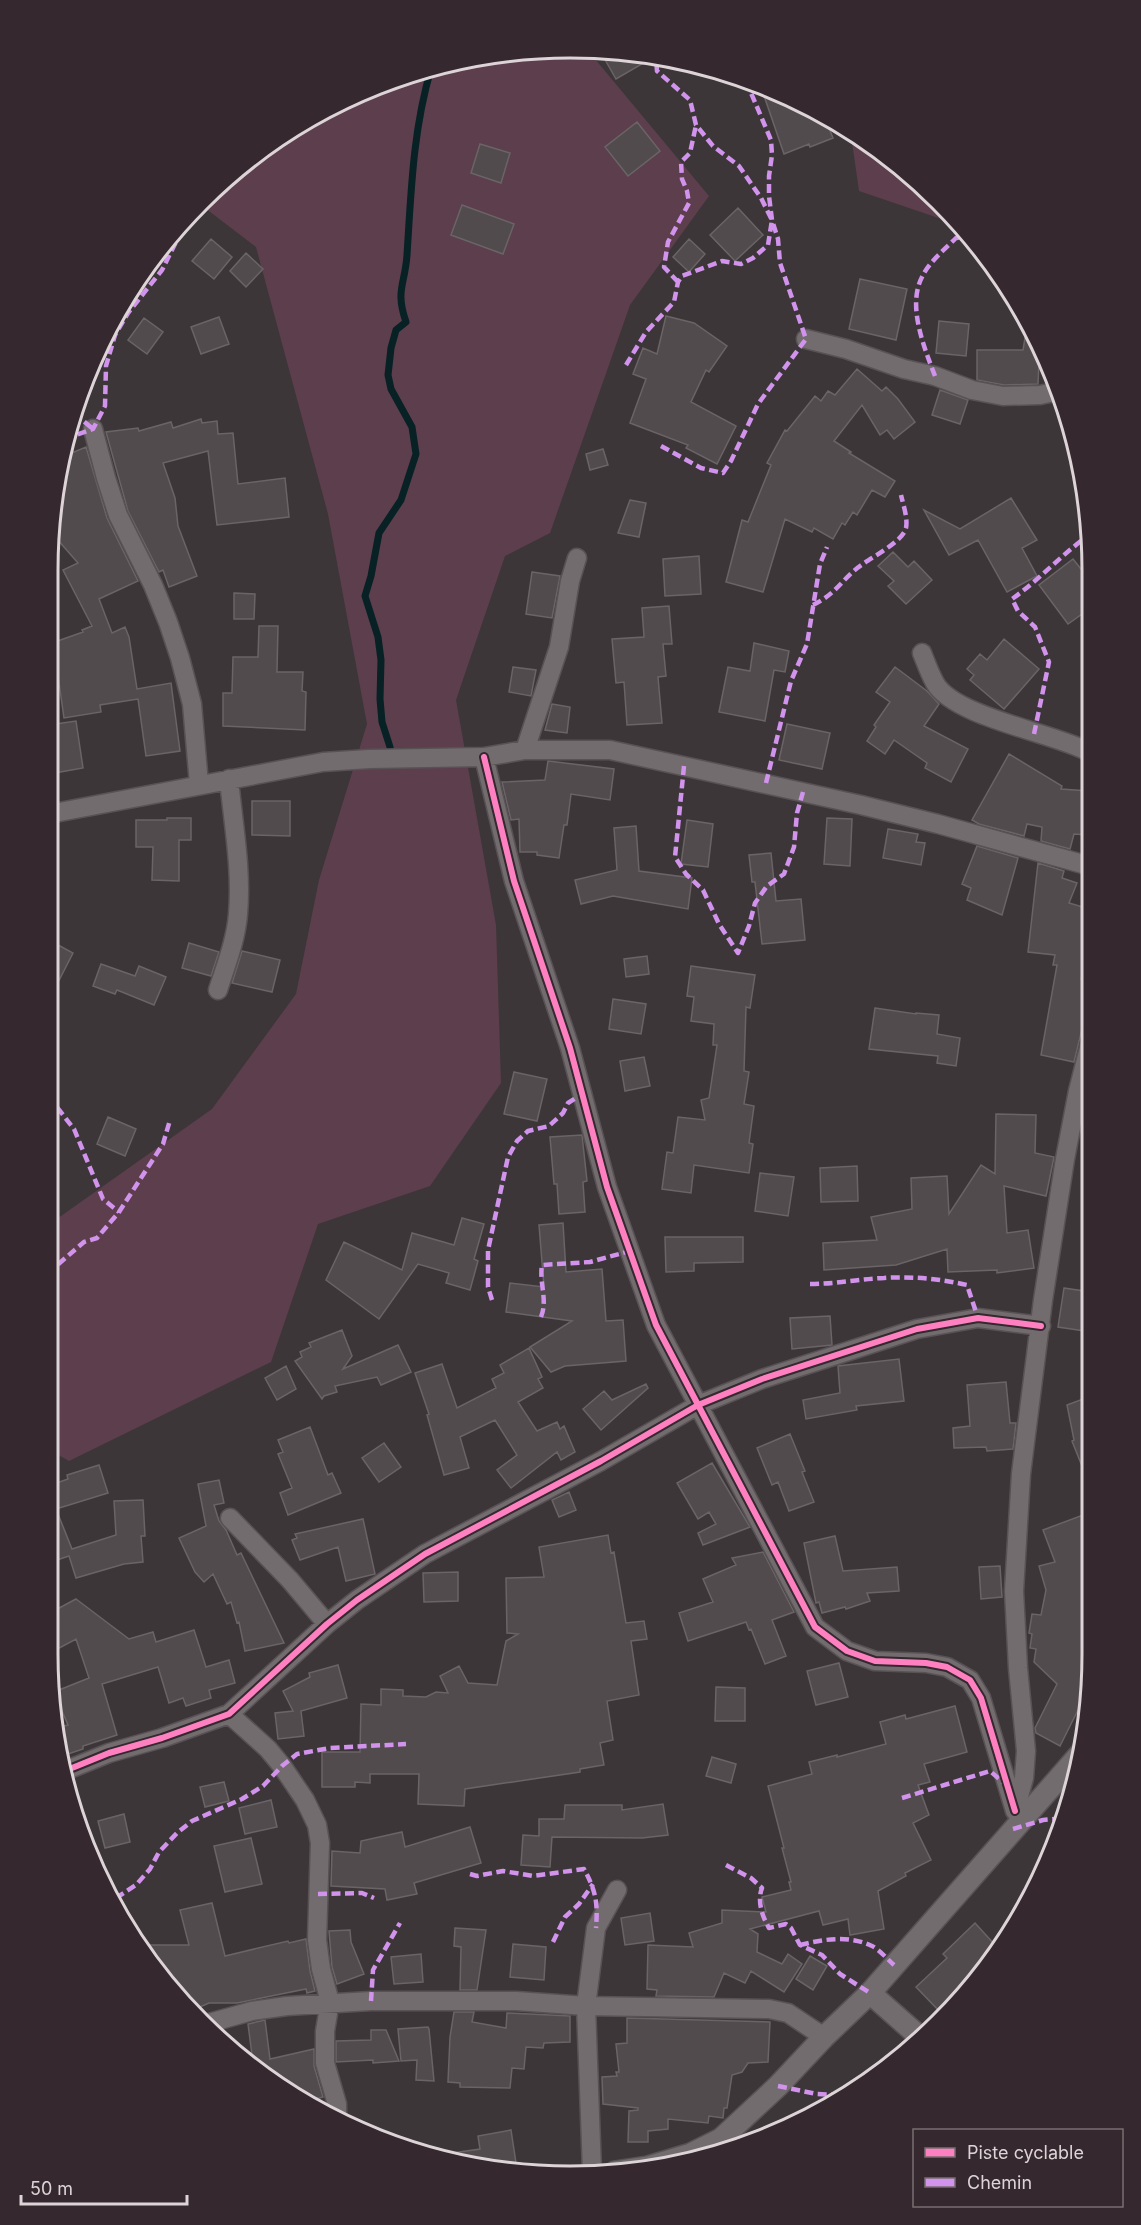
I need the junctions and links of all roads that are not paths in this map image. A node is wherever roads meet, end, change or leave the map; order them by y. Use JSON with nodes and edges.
{"nodes":[{"id":1,"x":806,"y":339,"type":"dead end"},
{"id":2,"x":1050,"y":393,"type":"edge"},
{"id":3,"x":93,"y":429,"type":"dead end"},
{"id":4,"x":577,"y":558,"type":"dead end"},
{"id":5,"x":922,"y":653,"type":"dead end"},
{"id":6,"x":1082,"y":748,"type":"edge"},
{"id":7,"x":525,"y":750,"type":"junction"},
{"id":8,"x":484,"y":757,"type":"junction"},
{"id":9,"x":229,"y":779,"type":"junction"},
{"id":10,"x":199,"y":784,"type":"junction"},
{"id":11,"x":58,"y":812,"type":"edge"},
{"id":12,"x":1082,"y":864,"type":"edge"},
{"id":13,"x":218,"y":990,"type":"dead end"},
{"id":14,"x":1082,"y":1075,"type":"edge"},
{"id":15,"x":1041,"y":1326,"type":"junction"},
{"id":16,"x":698,"y":1405,"type":"junction"},
{"id":17,"x":230,"y":1518,"type":"dead end"},
{"id":18,"x":327,"y":1624,"type":"junction"},
{"id":19,"x":229,"y":1714,"type":"junction"},
{"id":20,"x":1071,"y":1763,"type":"edge"},
{"id":21,"x":71,"y":1768,"type":"edge"},
{"id":22,"x":1014,"y":1820,"type":"junction"},
{"id":23,"x":617,"y":1890,"type":"dead end"},
{"id":24,"x":870,"y":1993,"type":"junction"},
{"id":25,"x":330,"y":2002,"type":"junction"},
{"id":26,"x":586,"y":2006,"type":"junction"},
{"id":27,"x":213,"y":2022,"type":"edge"},
{"id":28,"x":915,"y":2033,"type":"edge"},
{"id":29,"x":824,"y":2037,"type":"junction"},
{"id":30,"x":337,"y":2110,"type":"edge"},
{"id":31,"x":703,"y":2149,"type":"edge"},
{"id":32,"x":592,"y":2165,"type":"edge"}],
"edges":[{"from":1,"to":2,"type":"street"},
{"from":3,"to":10,"type":"street"},
{"from":4,"to":7,"type":"street"},
{"from":5,"to":6,"type":"street"},
{"from":7,"to":8,"type":"street"},
{"from":7,"to":12,"type":"street"},
{"from":8,"to":9,"type":"street"},
{"from":8,"to":16,"type":"street"},
{"from":9,"to":10,"type":"street"},
{"from":9,"to":13,"type":"street"},
{"from":10,"to":11,"type":"street"},
{"from":14,"to":15,"type":"street"},
{"from":15,"to":16,"type":"street"},
{"from":15,"to":22,"type":"street"},
{"from":16,"to":18,"type":"street"},
{"from":16,"to":22,"type":"street"},
{"from":17,"to":18,"type":"street"},
{"from":18,"to":19,"type":"street"},
{"from":19,"to":21,"type":"street"},
{"from":19,"to":25,"type":"street"},
{"from":20,"to":22,"type":"street"},
{"from":22,"to":24,"type":"street"},
{"from":23,"to":26,"type":"street"},
{"from":24,"to":28,"type":"street"},
{"from":24,"to":29,"type":"street"},
{"from":25,"to":26,"type":"street"},
{"from":25,"to":27,"type":"street"},
{"from":25,"to":30,"type":"street"},
{"from":26,"to":29,"type":"street"},
{"from":26,"to":32,"type":"street"},
{"from":29,"to":31,"type":"street"}]}
